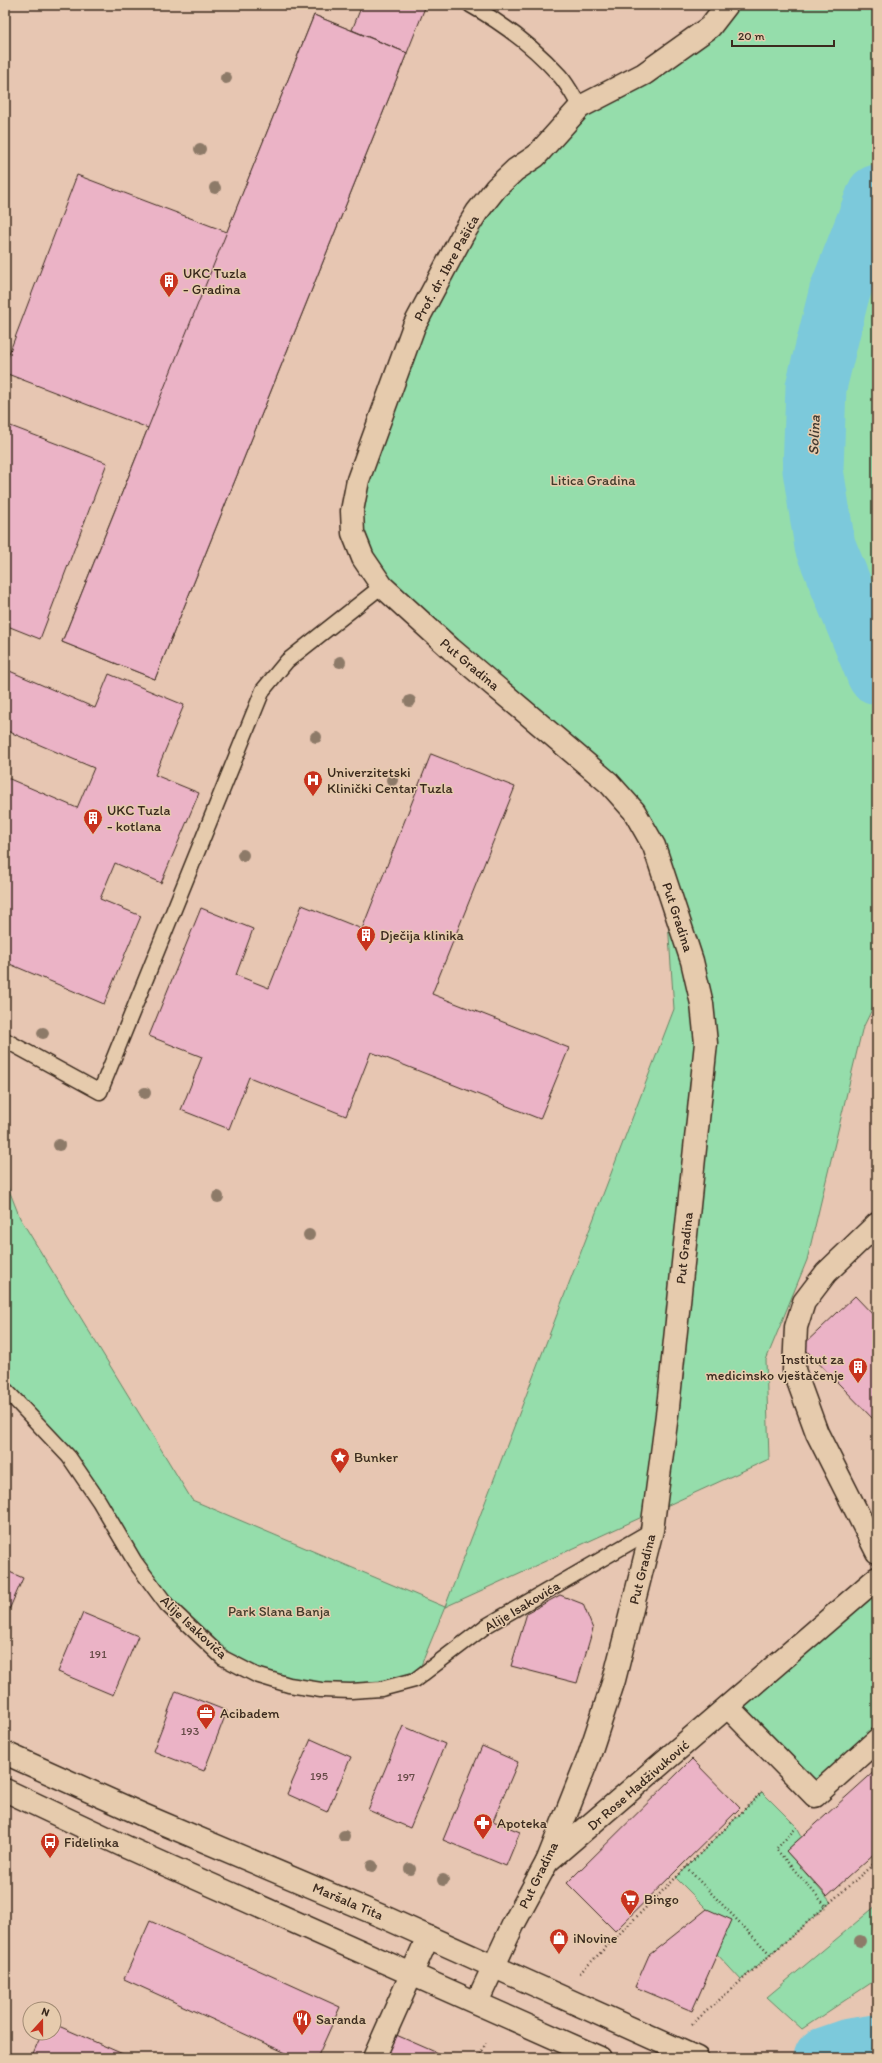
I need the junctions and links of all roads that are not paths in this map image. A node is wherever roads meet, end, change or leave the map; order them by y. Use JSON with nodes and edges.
{"nodes":[{"id":1,"x":470,"y":5,"type":"edge"},
{"id":2,"x":727,"y":5,"type":"edge"},
{"id":3,"x":580,"y":107,"type":"junction"},
{"id":4,"x":382,"y":586,"type":"junction"},
{"id":5,"x":5,"y":1040,"type":"edge"},
{"id":6,"x":877,"y":1224,"type":"edge"},
{"id":7,"x":5,"y":1389,"type":"edge"},
{"id":8,"x":652,"y":1530,"type":"junction"},
{"id":9,"x":877,"y":1552,"type":"edge"},
{"id":10,"x":877,"y":1578,"type":"edge"},
{"id":11,"x":728,"y":1708,"type":"junction"},
{"id":12,"x":877,"y":1740,"type":"edge"},
{"id":13,"x":5,"y":1753,"type":"edge"},
{"id":14,"x":5,"y":1790,"type":"edge"},
{"id":15,"x":547,"y":1862,"type":"junction"},
{"id":16,"x":428,"y":1937,"type":"junction"},
{"id":17,"x":494,"y":1966,"type":"junction"},
{"id":18,"x":412,"y":1974,"type":"junction"},
{"id":19,"x":477,"y":2002,"type":"junction"},
{"id":20,"x":692,"y":2056,"type":"edge"},
{"id":21,"x":374,"y":2058,"type":"edge"},
{"id":22,"x":600,"y":2058,"type":"edge"}],
"edges":[{"from":1,"to":3,"type":"lane"},
{"from":2,"to":3,"type":"street","name":"Prof. dr. Ibre Pašića"},
{"from":3,"to":4,"type":"street","name":"Prof. dr. Ibre Pašića"},
{"from":4,"to":5,"type":"lane"},
{"from":4,"to":8,"type":"street","name":"Put Gradina"},
{"from":6,"to":9,"type":"street"},
{"from":7,"to":8,"type":"lane","name":"Alije Isakovića"},
{"from":8,"to":15,"type":"street","name":"Put Gradina"},
{"from":10,"to":11,"type":"street","name":"Dr Rose Hadživuković"},
{"from":11,"to":12,"type":"street"},
{"from":11,"to":15,"type":"street","name":"Dr Rose Hadživuković"},
{"from":13,"to":16,"type":"street","name":"Maršala Tita"},
{"from":14,"to":18,"type":"street"},
{"from":15,"to":17,"type":"street","name":"Put Gradina"},
{"from":16,"to":17,"type":"street","name":"Maršala Tita"},
{"from":16,"to":18,"type":"street"},
{"from":17,"to":19,"type":"street","name":"Put Gradina"},
{"from":17,"to":20,"type":"street","name":"Maršala Tita"},
{"from":18,"to":19,"type":"street"},
{"from":18,"to":21,"type":"street"},
{"from":19,"to":22,"type":"street"}]}
